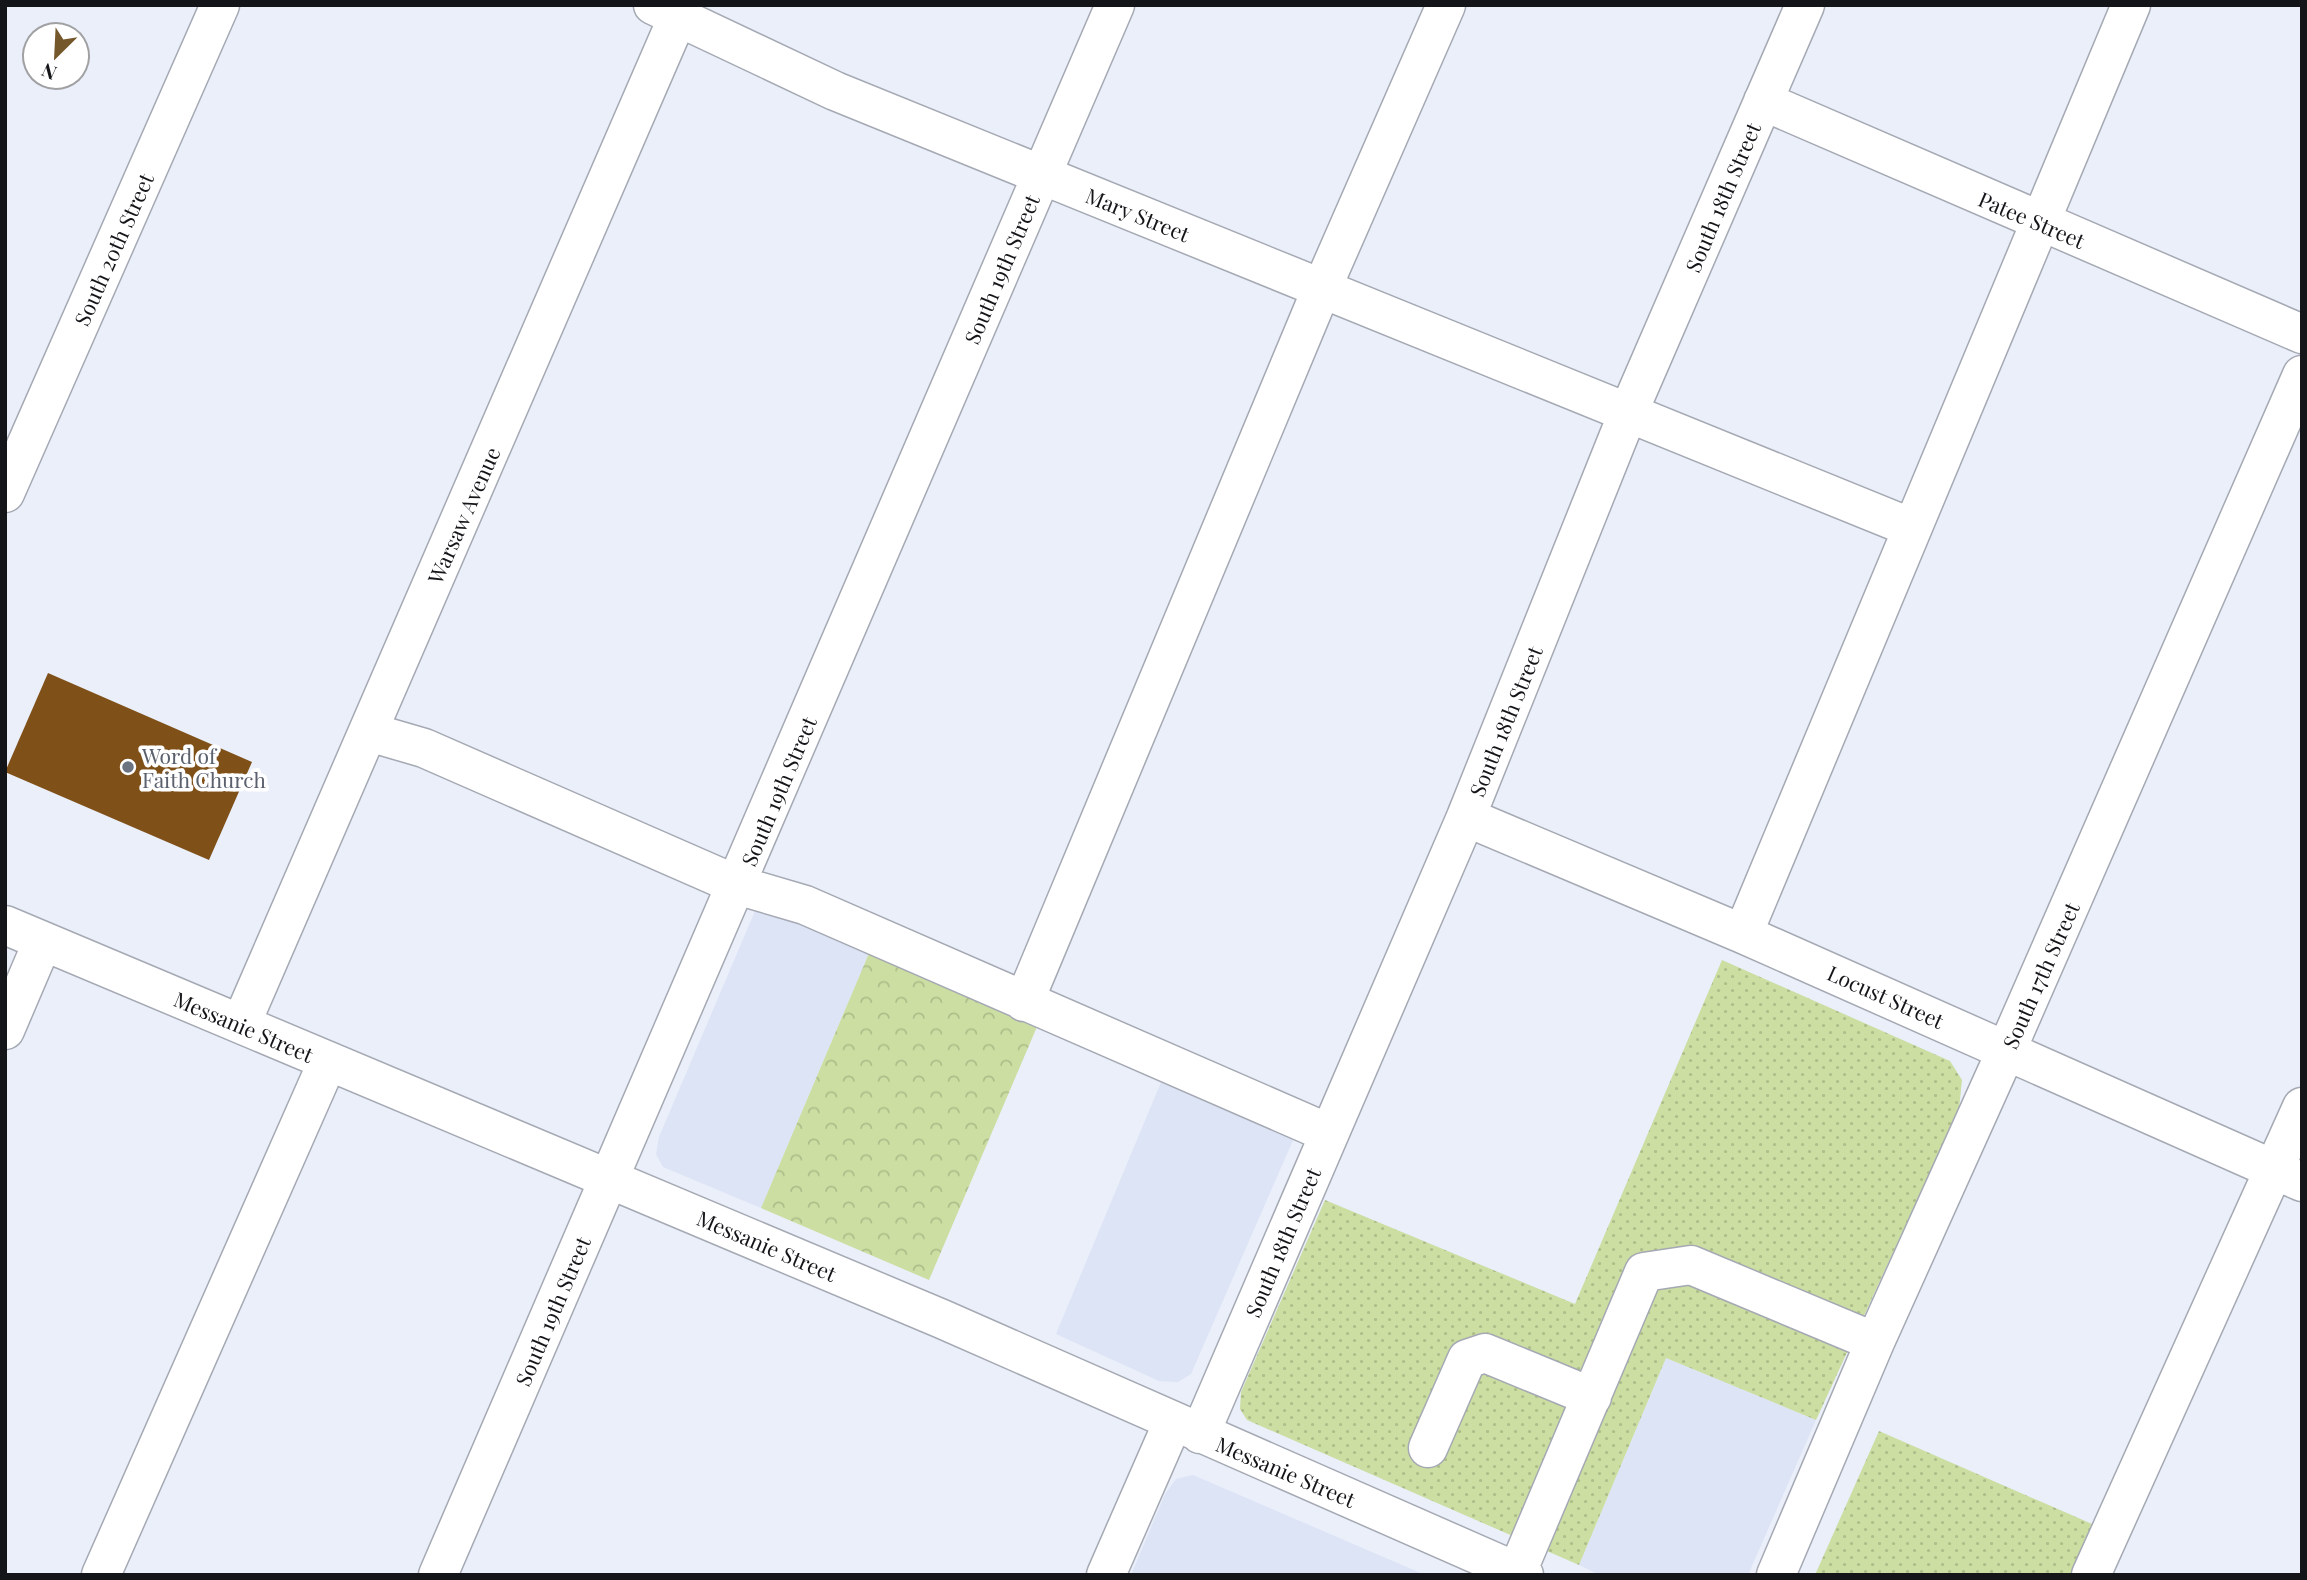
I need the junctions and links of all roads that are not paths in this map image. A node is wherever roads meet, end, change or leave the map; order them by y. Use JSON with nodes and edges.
{"nodes":[{"id":1,"x":220,"y":5,"type":"edge"},
{"id":2,"x":1115,"y":5,"type":"edge"},
{"id":3,"x":1446,"y":5,"type":"edge"},
{"id":4,"x":1805,"y":5,"type":"edge"},
{"id":5,"x":2131,"y":5,"type":"edge"},
{"id":6,"x":672,"y":9,"type":"edge"},
{"id":7,"x":1763,"y":101,"type":"junction"},
{"id":8,"x":1041,"y":175,"type":"junction"},
{"id":9,"x":2040,"y":223,"type":"junction"},
{"id":10,"x":1322,"y":288,"type":"junction"},
{"id":11,"x":2302,"y":334,"type":"edge"},
{"id":12,"x":2302,"y":375,"type":"edge"},
{"id":13,"x":1628,"y":413,"type":"junction"},
{"id":14,"x":5,"y":493,"type":"edge"},
{"id":15,"x":1912,"y":528,"type":"junction"},
{"id":16,"x":369,"y":732,"type":"junction"},
{"id":17,"x":1466,"y":817,"type":"junction"},
{"id":18,"x":737,"y":885,"type":"junction"},
{"id":19,"x":5,"y":925,"type":"edge"},
{"id":20,"x":1743,"y":934,"type":"junction"},
{"id":21,"x":43,"y":941,"type":"junction"},
{"id":22,"x":1024,"y":1002,"type":"junction"},
{"id":23,"x":241,"y":1024,"type":"junction"},
{"id":24,"x":5,"y":1030,"type":"edge"},
{"id":25,"x":2007,"y":1049,"type":"junction"},
{"id":26,"x":328,"y":1061,"type":"junction"},
{"id":27,"x":2302,"y":1107,"type":"edge"},
{"id":28,"x":1328,"y":1133,"type":"junction"},
{"id":29,"x":2288,"y":1176,"type":"edge"},
{"id":30,"x":609,"y":1179,"type":"junction"},
{"id":31,"x":1875,"y":1342,"type":"junction"},
{"id":32,"x":1592,"y":1397,"type":"junction"},
{"id":33,"x":1186,"y":1428,"type":"junction"},
{"id":34,"x":1428,"y":1448,"type":"dead end"},
{"id":35,"x":1520,"y":1573,"type":"edge"},
{"id":36,"x":101,"y":1575,"type":"edge"},
{"id":37,"x":438,"y":1575,"type":"edge"},
{"id":38,"x":1106,"y":1575,"type":"edge"},
{"id":39,"x":1776,"y":1575,"type":"edge"},
{"id":40,"x":2091,"y":1575,"type":"edge"}],
"edges":[{"from":1,"to":14,"type":"street","name":"South 20th Street"},
{"from":2,"to":8,"type":"street","name":"South 19th Street"},
{"from":3,"to":10,"type":"street"},
{"from":4,"to":7,"type":"street","name":"South 18th Street"},
{"from":5,"to":9,"type":"street"},
{"from":6,"to":8,"type":"street","name":"Mary Street"},
{"from":6,"to":16,"type":"street","name":"Warsaw Avenue"},
{"from":7,"to":9,"type":"street","name":"Patee Street"},
{"from":7,"to":13,"type":"street","name":"South 18th Street"},
{"from":8,"to":10,"type":"street","name":"Mary Street"},
{"from":8,"to":18,"type":"street","name":"South 19th Street"},
{"from":9,"to":11,"type":"street","name":"Patee Street"},
{"from":9,"to":15,"type":"street"},
{"from":10,"to":13,"type":"street","name":"Mary Street"},
{"from":10,"to":22,"type":"street"},
{"from":12,"to":25,"type":"street","name":"South 17th Street"},
{"from":13,"to":15,"type":"street","name":"Mary Street"},
{"from":13,"to":17,"type":"street","name":"South 18th Street"},
{"from":15,"to":20,"type":"street"},
{"from":16,"to":18,"type":"street"},
{"from":16,"to":23,"type":"street","name":"Warsaw Avenue"},
{"from":17,"to":20,"type":"street","name":"Locust Street"},
{"from":17,"to":28,"type":"street","name":"South 18th Street"},
{"from":18,"to":22,"type":"street"},
{"from":18,"to":30,"type":"street","name":"South 19th Street"},
{"from":19,"to":21,"type":"street","name":"Messanie Street"},
{"from":20,"to":25,"type":"street","name":"Locust Street"},
{"from":21,"to":23,"type":"street","name":"Messanie Street"},
{"from":21,"to":24,"type":"street"},
{"from":22,"to":28,"type":"street"},
{"from":23,"to":26,"type":"street","name":"Messanie Street"},
{"from":25,"to":29,"type":"street","name":"Locust Street"},
{"from":25,"to":31,"type":"street","name":"South 17th Street"},
{"from":26,"to":30,"type":"street","name":"Messanie Street"},
{"from":26,"to":36,"type":"street"},
{"from":27,"to":29,"type":"street"},
{"from":28,"to":33,"type":"street","name":"South 18th Street"},
{"from":29,"to":40,"type":"street"},
{"from":30,"to":33,"type":"street","name":"Messanie Street"},
{"from":30,"to":37,"type":"street","name":"South 19th Street"},
{"from":31,"to":32,"type":"street"},
{"from":31,"to":39,"type":"street","name":"South 17th Street"},
{"from":32,"to":34,"type":"street"},
{"from":32,"to":35,"type":"street"},
{"from":33,"to":35,"type":"street","name":"Messanie Street"},
{"from":33,"to":38,"type":"street","name":"South 18th Street"}]}
